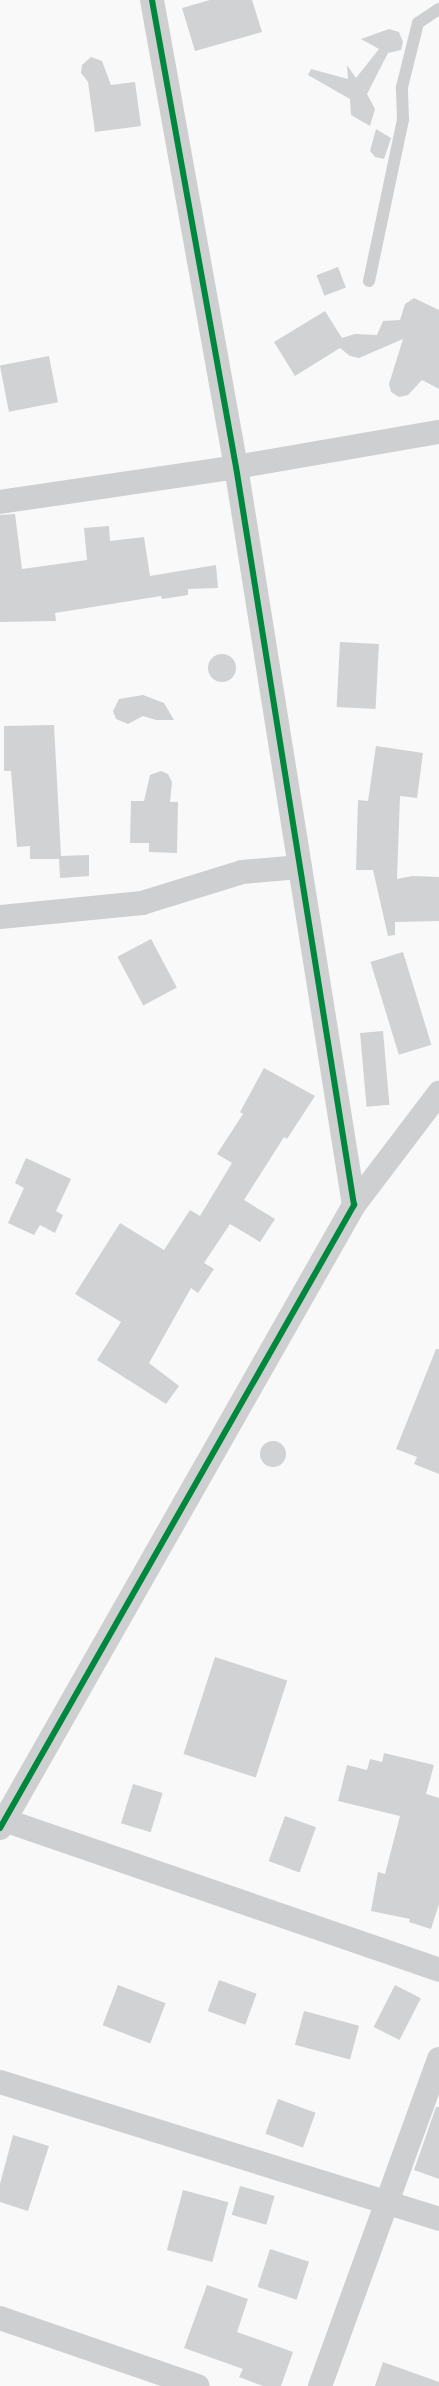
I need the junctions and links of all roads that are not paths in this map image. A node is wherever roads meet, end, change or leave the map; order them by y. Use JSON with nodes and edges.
{"nodes":[{"id":1,"x":152,"y":0,"type":"edge"},
{"id":2,"x":439,"y":9,"type":"edge"},
{"id":3,"x":369,"y":281,"type":"dead end"},
{"id":4,"x":439,"y":432,"type":"edge"},
{"id":5,"x":236,"y":468,"type":"junction"},
{"id":6,"x":0,"y":502,"type":"edge"},
{"id":7,"x":300,"y":867,"type":"junction"},
{"id":8,"x":0,"y":917,"type":"edge"},
{"id":9,"x":439,"y":1093,"type":"edge"},
{"id":10,"x":354,"y":1205,"type":"junction"},
{"id":11,"x":2,"y":1824,"type":"edge"},
{"id":12,"x":439,"y":1970,"type":"edge"},
{"id":13,"x":439,"y":2060,"type":"edge"},
{"id":14,"x":0,"y":2082,"type":"edge"},
{"id":15,"x":388,"y":2202,"type":"junction"},
{"id":16,"x":439,"y":2219,"type":"edge"},
{"id":17,"x":0,"y":2318,"type":"edge"},
{"id":18,"x":198,"y":2386,"type":"edge"},
{"id":19,"x":320,"y":2386,"type":"edge"}],
"edges":[{"from":1,"to":5,"type":"street"},
{"from":2,"to":3,"type":"lane"},
{"from":4,"to":5,"type":"street"},
{"from":5,"to":6,"type":"street"},
{"from":5,"to":7,"type":"street"},
{"from":7,"to":8,"type":"street"},
{"from":7,"to":10,"type":"street"},
{"from":9,"to":10,"type":"street"},
{"from":10,"to":11,"type":"street"},
{"from":11,"to":12,"type":"street"},
{"from":13,"to":15,"type":"street"},
{"from":14,"to":15,"type":"street"},
{"from":15,"to":16,"type":"street"},
{"from":15,"to":19,"type":"street"},
{"from":17,"to":18,"type":"street"}]}
